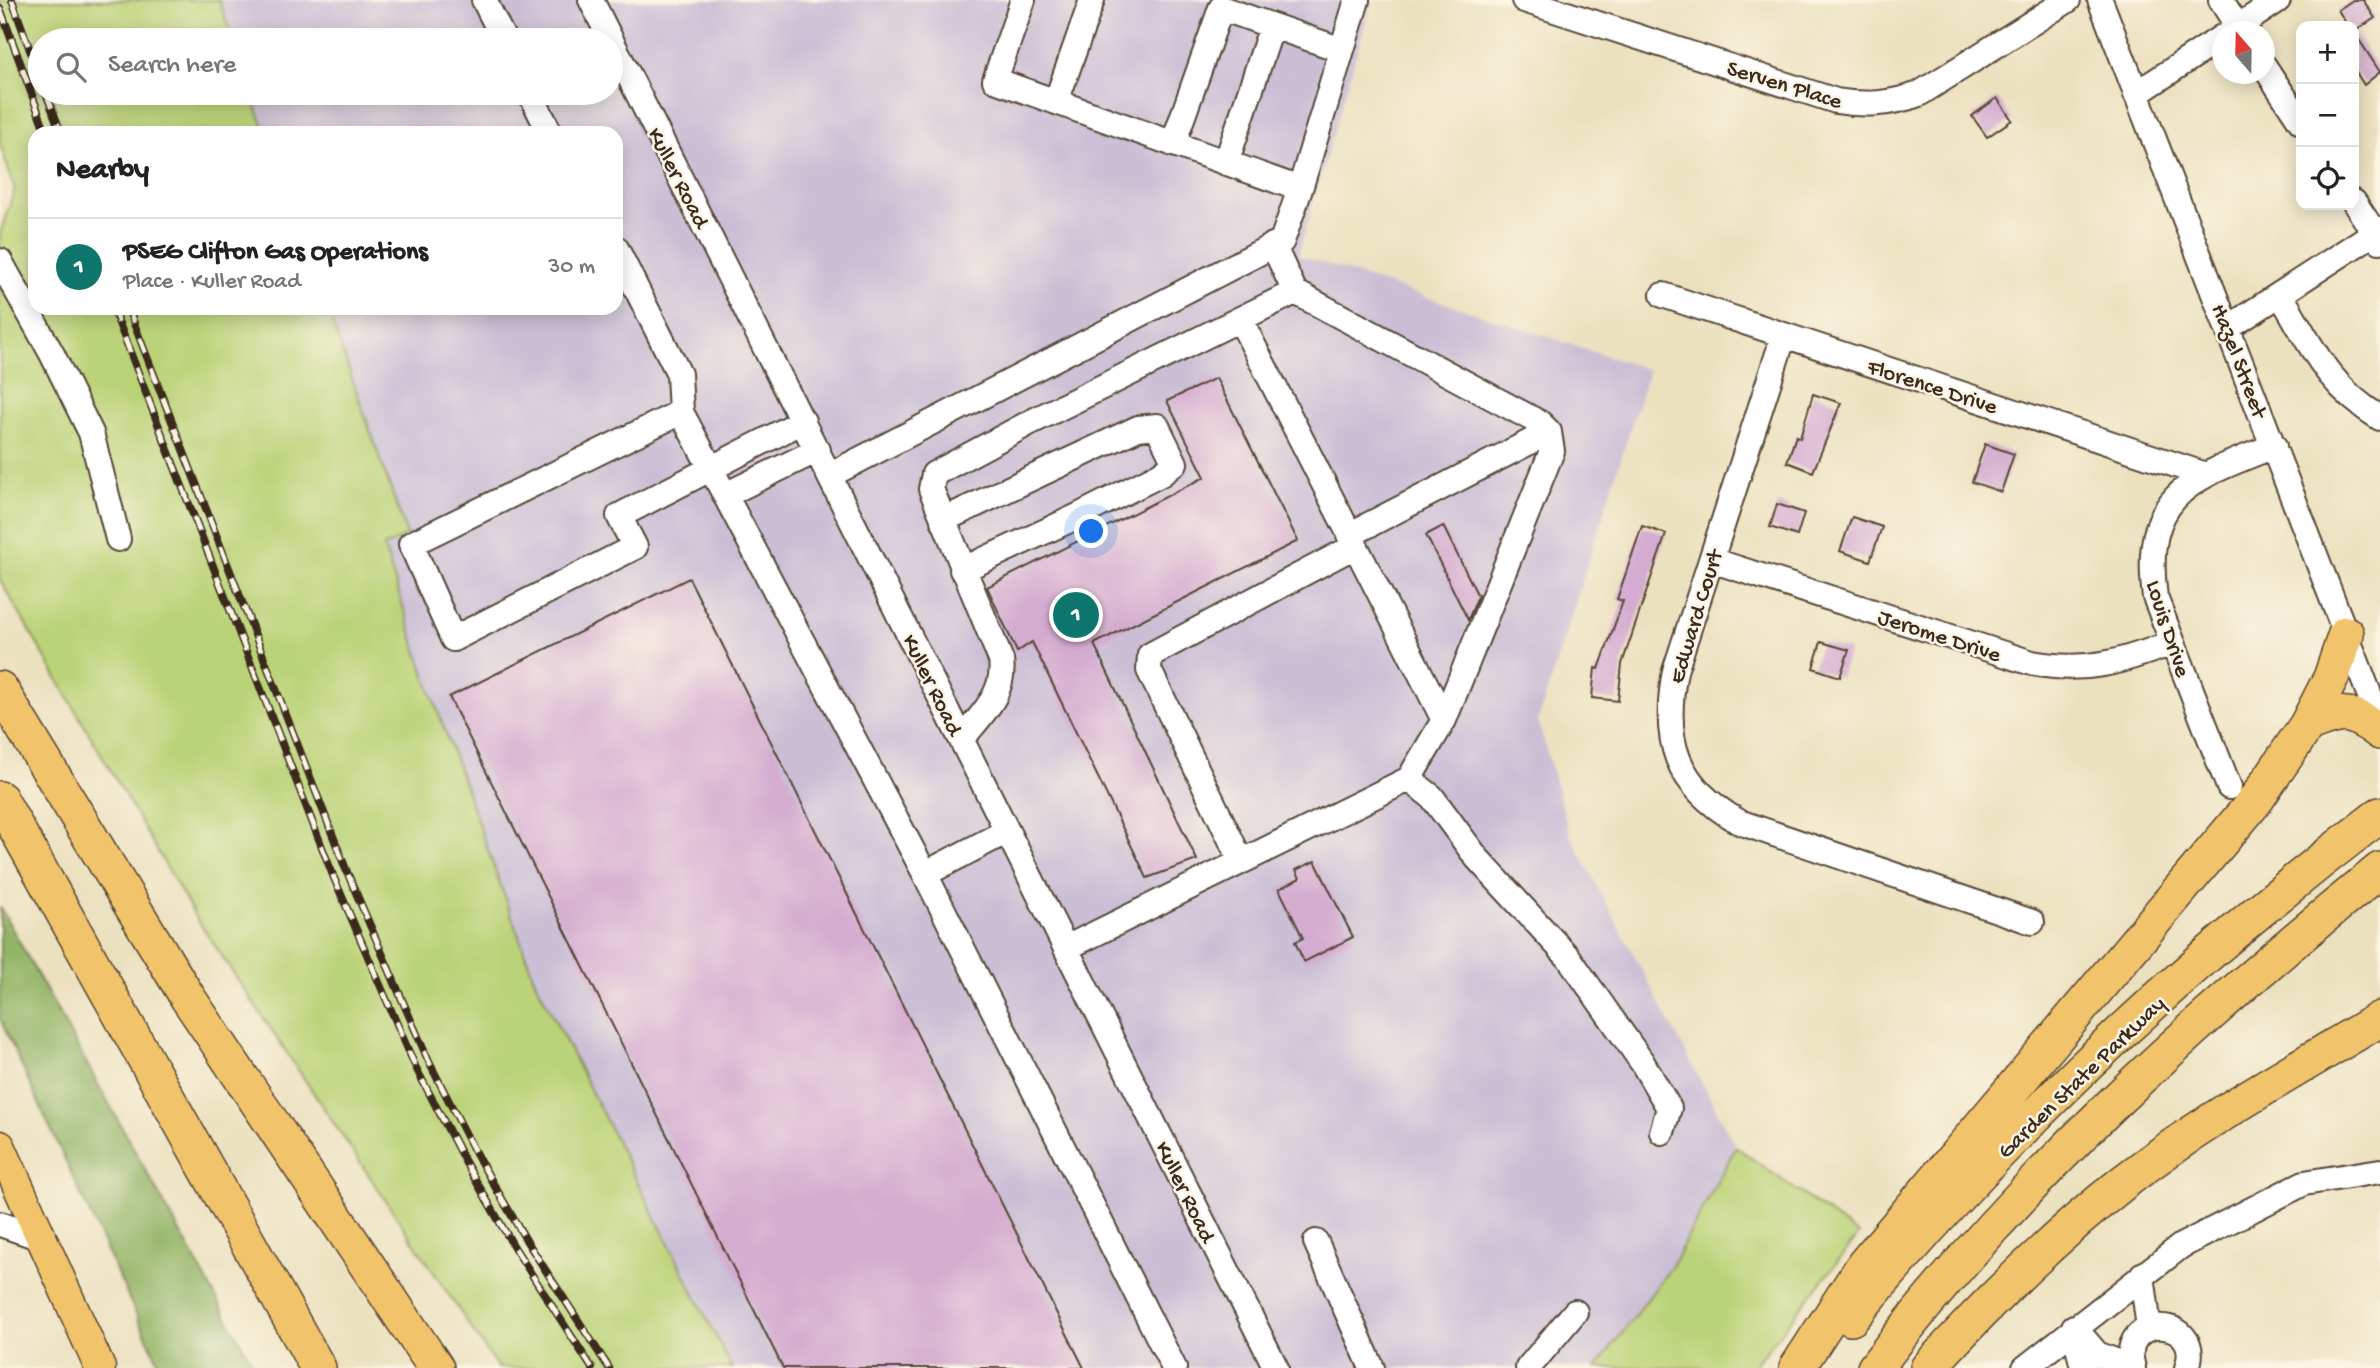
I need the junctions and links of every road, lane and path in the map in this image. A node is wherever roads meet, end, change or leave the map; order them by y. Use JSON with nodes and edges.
{"nodes":[{"id":1,"x":484,"y":0,"type":"edge"},
{"id":2,"x":591,"y":0,"type":"edge"},
{"id":3,"x":1023,"y":0,"type":"edge"},
{"id":4,"x":1092,"y":0,"type":"edge"},
{"id":5,"x":1357,"y":0,"type":"edge"},
{"id":6,"x":1524,"y":0,"type":"edge"},
{"id":7,"x":2068,"y":0,"type":"edge"},
{"id":8,"x":2099,"y":0,"type":"edge"},
{"id":9,"x":2221,"y":0,"type":"edge"},
{"id":10,"x":2278,"y":0,"type":"edge"},
{"id":11,"x":2229,"y":21,"type":"edge"},
{"id":12,"x":2248,"y":21,"type":"edge"},
{"id":13,"x":1272,"y":26,"type":"junction"},
{"id":14,"x":498,"y":28,"type":"edge"},
{"id":15,"x":605,"y":28,"type":"edge"},
{"id":16,"x":2212,"y":45,"type":"edge"},
{"id":17,"x":1342,"y":50,"type":"junction"},
{"id":18,"x":623,"y":64,"type":"edge"},
{"id":19,"x":2275,"y":83,"type":"edge"},
{"id":20,"x":2136,"y":94,"type":"junction"},
{"id":21,"x":1056,"y":102,"type":"junction"},
{"id":22,"x":536,"y":105,"type":"edge"},
{"id":23,"x":2296,"y":114,"type":"edge"},
{"id":24,"x":546,"y":126,"type":"edge"},
{"id":25,"x":1173,"y":144,"type":"junction"},
{"id":26,"x":1226,"y":163,"type":"junction"},
{"id":27,"x":1300,"y":189,"type":"junction"},
{"id":28,"x":2359,"y":209,"type":"edge"},
{"id":29,"x":2378,"y":235,"type":"edge"},
{"id":30,"x":1273,"y":246,"type":"junction"},
{"id":31,"x":0,"y":261,"type":"edge"},
{"id":32,"x":623,"y":262,"type":"edge"},
{"id":33,"x":1295,"y":292,"type":"junction"},
{"id":34,"x":2280,"y":294,"type":"junction"},
{"id":35,"x":1663,"y":295,"type":"dead end"},
{"id":36,"x":28,"y":311,"type":"edge"},
{"id":37,"x":30,"y":315,"type":"edge"},
{"id":38,"x":1240,"y":319,"type":"junction"},
{"id":39,"x":2228,"y":328,"type":"junction"},
{"id":40,"x":1784,"y":335,"type":"junction"},
{"id":41,"x":681,"y":412,"type":"junction"},
{"id":42,"x":2380,"y":418,"type":"edge"},
{"id":43,"x":803,"y":421,"type":"junction"},
{"id":44,"x":1549,"y":432,"type":"junction"},
{"id":45,"x":2274,"y":446,"type":"junction"},
{"id":46,"x":818,"y":450,"type":"junction"},
{"id":47,"x":711,"y":468,"type":"junction"},
{"id":48,"x":2203,"y":474,"type":"junction"},
{"id":49,"x":830,"y":475,"type":"junction"},
{"id":50,"x":725,"y":495,"type":"junction"},
{"id":51,"x":943,"y":520,"type":"junction"},
{"id":52,"x":118,"y":539,"type":"dead end"},
{"id":53,"x":1352,"y":541,"type":"junction"},
{"id":54,"x":1711,"y":560,"type":"junction"},
{"id":55,"x":962,"y":570,"type":"junction"},
{"id":56,"x":2346,"y":634,"type":"junction"},
{"id":57,"x":2172,"y":643,"type":"junction"},
{"id":58,"x":4,"y":693,"type":"edge"},
{"id":59,"x":1444,"y":720,"type":"junction"},
{"id":60,"x":2380,"y":722,"type":"edge"},
{"id":61,"x":2307,"y":725,"type":"junction"},
{"id":62,"x":2380,"y":732,"type":"edge"},
{"id":63,"x":962,"y":739,"type":"junction"},
{"id":64,"x":1409,"y":779,"type":"junction"},
{"id":65,"x":2229,"y":787,"type":"dead end"},
{"id":66,"x":0,"y":799,"type":"edge"},
{"id":67,"x":2380,"y":815,"type":"edge"},
{"id":68,"x":1007,"y":831,"type":"junction"},
{"id":69,"x":1241,"y":861,"type":"junction"},
{"id":70,"x":2380,"y":870,"type":"edge"},
{"id":71,"x":925,"y":874,"type":"junction"},
{"id":72,"x":2032,"y":922,"type":"dead end"},
{"id":73,"x":1066,"y":948,"type":"junction"},
{"id":74,"x":2373,"y":1024,"type":"edge"},
{"id":75,"x":1662,"y":1132,"type":"dead end"},
{"id":76,"x":0,"y":1146,"type":"edge"},
{"id":77,"x":2380,"y":1171,"type":"edge"},
{"id":78,"x":234,"y":1220,"type":"junction"},
{"id":79,"x":0,"y":1224,"type":"edge"},
{"id":80,"x":38,"y":1237,"type":"junction"},
{"id":81,"x":1316,"y":1242,"type":"dead end"},
{"id":82,"x":2142,"y":1275,"type":"junction"},
{"id":83,"x":1575,"y":1312,"type":"dead end"},
{"id":84,"x":2074,"y":1327,"type":"junction"},
{"id":85,"x":2149,"y":1328,"type":"junction"},
{"id":86,"x":100,"y":1368,"type":"edge"},
{"id":87,"x":307,"y":1368,"type":"edge"},
{"id":88,"x":318,"y":1368,"type":"edge"},
{"id":89,"x":436,"y":1368,"type":"edge"},
{"id":90,"x":1174,"y":1368,"type":"edge"},
{"id":91,"x":1276,"y":1368,"type":"edge"},
{"id":92,"x":1373,"y":1368,"type":"edge"},
{"id":93,"x":1528,"y":1368,"type":"edge"},
{"id":94,"x":1797,"y":1368,"type":"edge"},
{"id":95,"x":1811,"y":1368,"type":"edge"},
{"id":96,"x":1875,"y":1368,"type":"edge"},
{"id":97,"x":1928,"y":1368,"type":"edge"},
{"id":98,"x":2025,"y":1368,"type":"edge"},
{"id":99,"x":2083,"y":1368,"type":"edge"},
{"id":100,"x":2133,"y":1368,"type":"edge"},
{"id":101,"x":2187,"y":1368,"type":"edge"}],
"edges":[{"from":1,"to":14,"type":"street"},
{"from":2,"to":15,"type":"street","name":"Kuller Road"},
{"from":3,"to":21,"type":"street"},
{"from":4,"to":21,"type":"street"},
{"from":5,"to":17,"type":"street"},
{"from":6,"to":7,"type":"street","name":"Serven Place"},
{"from":8,"to":20,"type":"street","name":"Hazel Street"},
{"from":9,"to":11,"type":"street"},
{"from":10,"to":12,"type":"street"},
{"from":13,"to":17,"type":"street"},
{"from":13,"to":25,"type":"street"},
{"from":13,"to":26,"type":"street"},
{"from":16,"to":20,"type":"street"},
{"from":17,"to":27,"type":"street"},
{"from":18,"to":43,"type":"street","name":"Kuller Road"},
{"from":19,"to":23,"type":"street"},
{"from":20,"to":39,"type":"street","name":"Hazel Street"},
{"from":21,"to":25,"type":"street"},
{"from":22,"to":24,"type":"street"},
{"from":25,"to":26,"type":"street"},
{"from":26,"to":27,"type":"street"},
{"from":27,"to":30,"type":"street"},
{"from":28,"to":29,"type":"street"},
{"from":29,"to":34,"type":"street"},
{"from":30,"to":33,"type":"street"},
{"from":30,"to":49,"type":"street"},
{"from":31,"to":36,"type":"street"},
{"from":32,"to":41,"type":"street"},
{"from":33,"to":38,"type":"street"},
{"from":33,"to":44,"type":"street"},
{"from":34,"to":39,"type":"street"},
{"from":34,"to":42,"type":"street"},
{"from":35,"to":40,"type":"street","name":"Florence Drive"},
{"from":37,"to":52,"type":"street"},
{"from":38,"to":51,"type":"street"},
{"from":38,"to":53,"type":"street"},
{"from":39,"to":45,"type":"street","name":"Hazel Street"},
{"from":40,"to":48,"type":"street","name":"Florence Drive"},
{"from":40,"to":54,"type":"street","name":"Edward Court"},
{"from":41,"to":47,"type":"street"},
{"from":41,"to":47,"type":"street"},
{"from":43,"to":46,"type":"street","name":"Kuller Road"},
{"from":43,"to":47,"type":"street"},
{"from":44,"to":53,"type":"street"},
{"from":44,"to":59,"type":"street"},
{"from":45,"to":48,"type":"street","name":"Louis Drive"},
{"from":45,"to":56,"type":"street","name":"Hazel Street"},
{"from":46,"to":49,"type":"street","name":"Kuller Road"},
{"from":46,"to":50,"type":"street"},
{"from":47,"to":50,"type":"street"},
{"from":48,"to":57,"type":"street","name":"Louis Drive"},
{"from":49,"to":63,"type":"street","name":"Kuller Road"},
{"from":50,"to":71,"type":"street"},
{"from":51,"to":55,"type":"street"},
{"from":51,"to":55,"type":"street"},
{"from":53,"to":59,"type":"street"},
{"from":53,"to":69,"type":"street"},
{"from":54,"to":57,"type":"street","name":"Jerome Drive"},
{"from":54,"to":72,"type":"street","name":"Edward Court"},
{"from":55,"to":63,"type":"street"},
{"from":56,"to":60,"type":"street","name":"Hazel Street"},
{"from":56,"to":61,"type":"highway"},
{"from":57,"to":65,"type":"street","name":"Louis Drive"},
{"from":58,"to":89,"type":"highway"},
{"from":59,"to":64,"type":"street"},
{"from":61,"to":62,"type":"highway"},
{"from":61,"to":94,"type":"highway"},
{"from":63,"to":68,"type":"street","name":"Kuller Road"},
{"from":64,"to":69,"type":"street"},
{"from":64,"to":75,"type":"street"},
{"from":66,"to":78,"type":"highway"},
{"from":67,"to":95,"type":"highway","name":"Garden State Parkway"},
{"from":68,"to":71,"type":"street"},
{"from":68,"to":73,"type":"street","name":"Kuller Road"},
{"from":69,"to":73,"type":"street"},
{"from":70,"to":96,"type":"highway","name":"Garden State Parkway"},
{"from":71,"to":90,"type":"street"},
{"from":73,"to":91,"type":"street","name":"Kuller Road"},
{"from":74,"to":97,"type":"highway"},
{"from":76,"to":80,"type":"main road"},
{"from":77,"to":82,"type":"street"},
{"from":78,"to":87,"type":"highway"},
{"from":78,"to":88,"type":"highway"},
{"from":79,"to":80,"type":"street"},
{"from":80,"to":86,"type":"main road"},
{"from":81,"to":92,"type":"street"},
{"from":82,"to":84,"type":"street"},
{"from":82,"to":85,"type":"street"},
{"from":83,"to":93,"type":"street"},
{"from":84,"to":98,"type":"street"},
{"from":84,"to":99,"type":"street"},
{"from":84,"to":100,"type":"street"},
{"from":85,"to":100,"type":"street"},
{"from":85,"to":101,"type":"street"}]}
